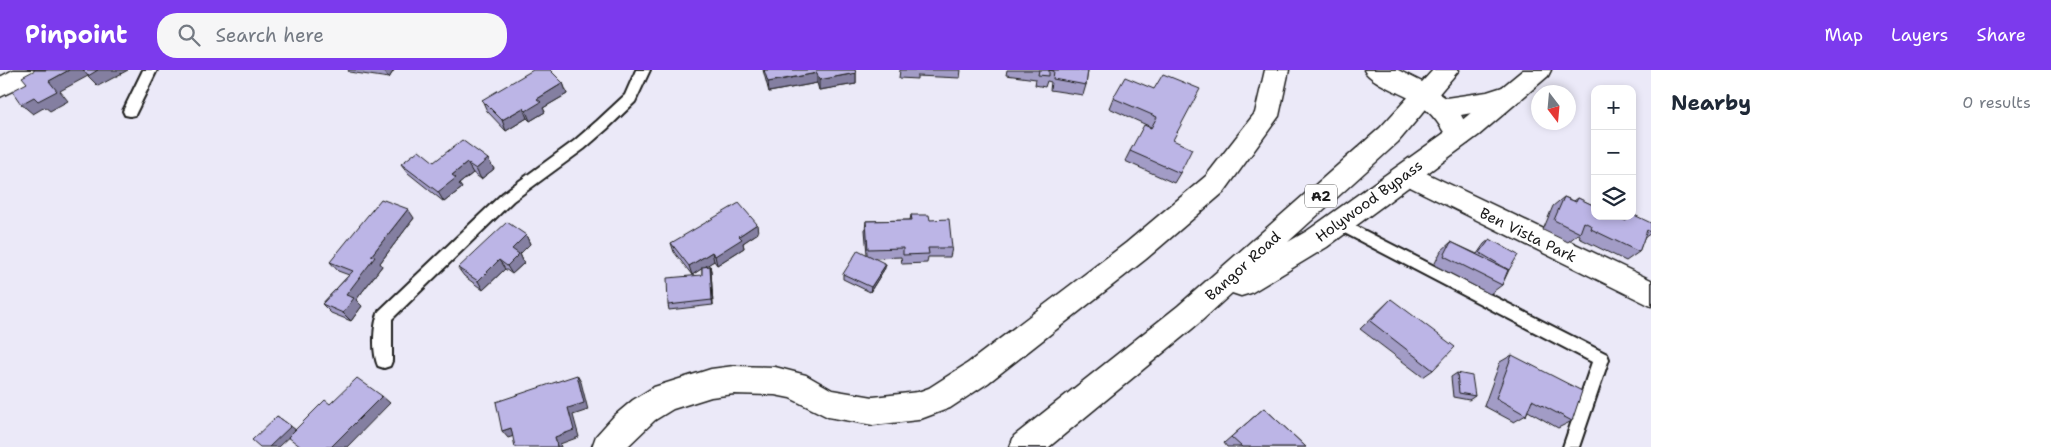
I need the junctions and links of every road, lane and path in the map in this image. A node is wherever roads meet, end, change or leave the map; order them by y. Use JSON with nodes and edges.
{"nodes":[{"id":1,"x":34,"y":70,"type":"edge"},
{"id":2,"x":150,"y":70,"type":"edge"},
{"id":3,"x":643,"y":70,"type":"edge"},
{"id":4,"x":1278,"y":70,"type":"edge"},
{"id":5,"x":1376,"y":70,"type":"edge"},
{"id":6,"x":1447,"y":70,"type":"edge"},
{"id":7,"x":1539,"y":70,"type":"edge"},
{"id":8,"x":0,"y":88,"type":"edge"},
{"id":9,"x":1512,"y":92,"type":"junction"},
{"id":10,"x":1434,"y":102,"type":"junction"},
{"id":11,"x":130,"y":111,"type":"dead end"},
{"id":12,"x":1459,"y":136,"type":"junction"},
{"id":13,"x":1406,"y":174,"type":"junction"},
{"id":14,"x":1338,"y":223,"type":"junction"},
{"id":15,"x":1651,"y":294,"type":"edge"},
{"id":16,"x":1188,"y":315,"type":"junction"},
{"id":17,"x":384,"y":361,"type":"dead end"},
{"id":18,"x":607,"y":447,"type":"edge"},
{"id":19,"x":1026,"y":447,"type":"edge"},
{"id":20,"x":1571,"y":447,"type":"edge"}],
"edges":[{"from":1,"to":8,"type":"main road"},
{"from":2,"to":11,"type":"lane"},
{"from":3,"to":17,"type":"lane"},
{"from":4,"to":18,"type":"main road"},
{"from":5,"to":10,"type":"main road"},
{"from":6,"to":10,"type":"main road","name":"Bangor Road","number":"A2"},
{"from":7,"to":9,"type":"main road","name":"Holywood Bypass","number":"A2"},
{"from":9,"to":10,"type":"main road"},
{"from":9,"to":12,"type":"main road","name":"Holywood Bypass","number":"A2"},
{"from":10,"to":12,"type":"main road"},
{"from":10,"to":16,"type":"main road","name":"Bangor Road","number":"A2"},
{"from":12,"to":13,"type":"main road","name":"Holywood Bypass","number":"A2"},
{"from":13,"to":14,"type":"main road","name":"Holywood Bypass","number":"A2"},
{"from":13,"to":15,"type":"main road","name":"Ben Vista Park"},
{"from":14,"to":16,"type":"main road","name":"Holywood Bypass","number":"A2"},
{"from":14,"to":20,"type":"lane"},
{"from":16,"to":19,"type":"main road","name":"Bangor Road","number":"A2"}]}
